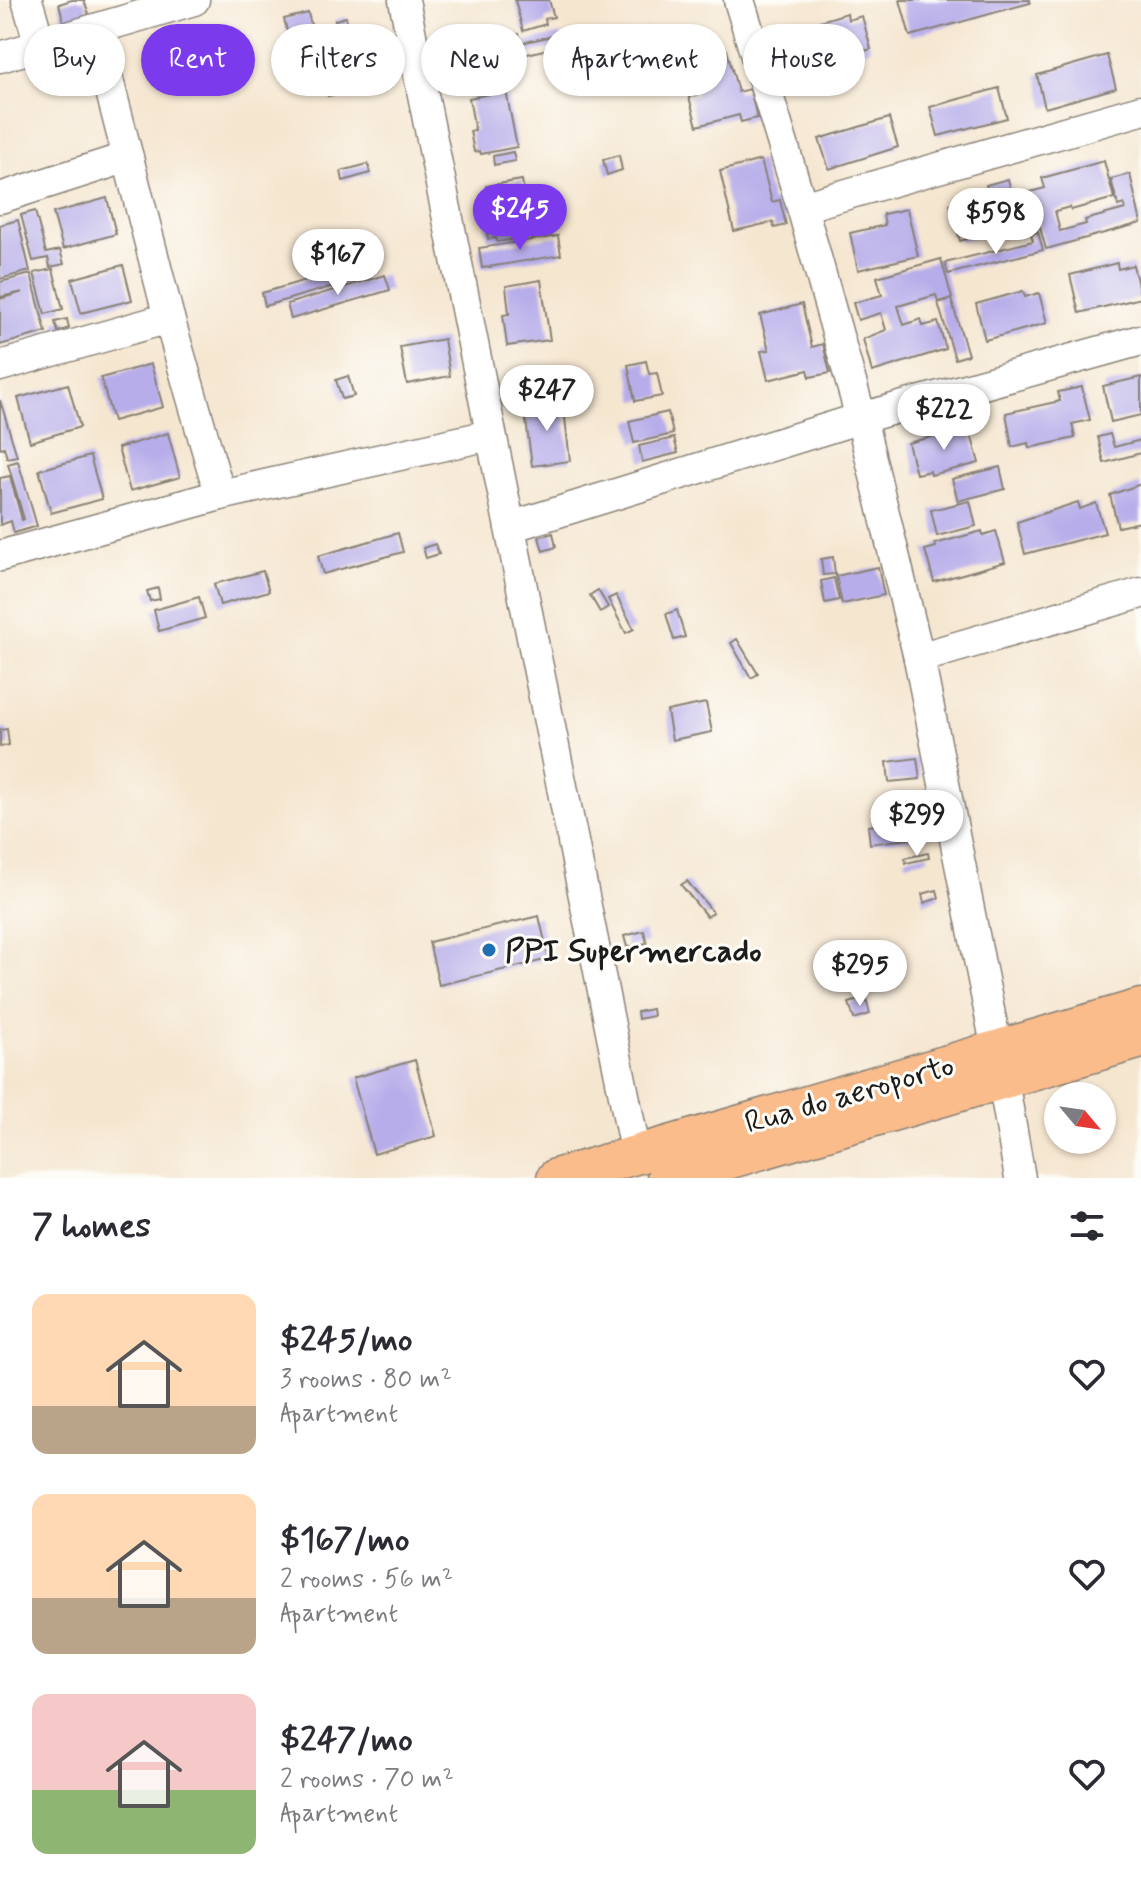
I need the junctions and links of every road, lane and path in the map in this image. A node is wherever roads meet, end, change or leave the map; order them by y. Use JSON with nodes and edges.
{"nodes":[{"id":1,"x":27,"y":0,"type":"edge"},
{"id":2,"x":194,"y":0,"type":"edge"},
{"id":3,"x":404,"y":0,"type":"edge"},
{"id":4,"x":739,"y":0,"type":"edge"},
{"id":5,"x":34,"y":24,"type":"edge"},
{"id":6,"x":112,"y":24,"type":"edge"},
{"id":7,"x":24,"y":50,"type":"edge"},
{"id":8,"x":0,"y":57,"type":"edge"},
{"id":9,"x":112,"y":96,"type":"edge"},
{"id":10,"x":1141,"y":110,"type":"edge"},
{"id":11,"x":128,"y":157,"type":"junction"},
{"id":12,"x":0,"y":198,"type":"edge"},
{"id":13,"x":802,"y":207,"type":"junction"},
{"id":14,"x":169,"y":318,"type":"junction"},
{"id":15,"x":1141,"y":340,"type":"edge"},
{"id":16,"x":0,"y":366,"type":"edge"},
{"id":17,"x":861,"y":418,"type":"junction"},
{"id":18,"x":490,"y":435,"type":"junction"},
{"id":19,"x":220,"y":495,"type":"junction"},
{"id":20,"x":510,"y":527,"type":"junction"},
{"id":21,"x":0,"y":556,"type":"edge"},
{"id":22,"x":1141,"y":593,"type":"edge"},
{"id":23,"x":919,"y":658,"type":"junction"},
{"id":24,"x":1141,"y":1008,"type":"edge"},
{"id":25,"x":1141,"y":1039,"type":"edge"},
{"id":26,"x":1000,"y":1065,"type":"junction"},
{"id":27,"x":636,"y":1155,"type":"junction"},
{"id":28,"x":556,"y":1178,"type":"edge"},
{"id":29,"x":666,"y":1178,"type":"edge"},
{"id":30,"x":1020,"y":1178,"type":"edge"}],
"edges":[{"from":1,"to":5,"type":"street"},
{"from":2,"to":6,"type":"street"},
{"from":3,"to":18,"type":"street"},
{"from":4,"to":13,"type":"street"},
{"from":7,"to":8,"type":"street"},
{"from":9,"to":11,"type":"street"},
{"from":10,"to":13,"type":"street"},
{"from":11,"to":12,"type":"street"},
{"from":11,"to":14,"type":"street"},
{"from":13,"to":17,"type":"street"},
{"from":14,"to":16,"type":"street"},
{"from":14,"to":19,"type":"street"},
{"from":15,"to":17,"type":"street"},
{"from":17,"to":20,"type":"street"},
{"from":17,"to":23,"type":"street"},
{"from":18,"to":19,"type":"street"},
{"from":18,"to":20,"type":"street"},
{"from":19,"to":21,"type":"street"},
{"from":20,"to":27,"type":"street"},
{"from":22,"to":23,"type":"street"},
{"from":23,"to":26,"type":"street"},
{"from":24,"to":26,"type":"main road","name":"Rua do aeroporto"},
{"from":25,"to":26,"type":"main road","name":"Rua do aeroporto"},
{"from":26,"to":27,"type":"main road","name":"Rua do aeroporto"},
{"from":26,"to":29,"type":"main road","name":"Rua do aeroporto"},
{"from":26,"to":30,"type":"street"},
{"from":27,"to":28,"type":"main road","name":"Rua do aeroporto"}]}
